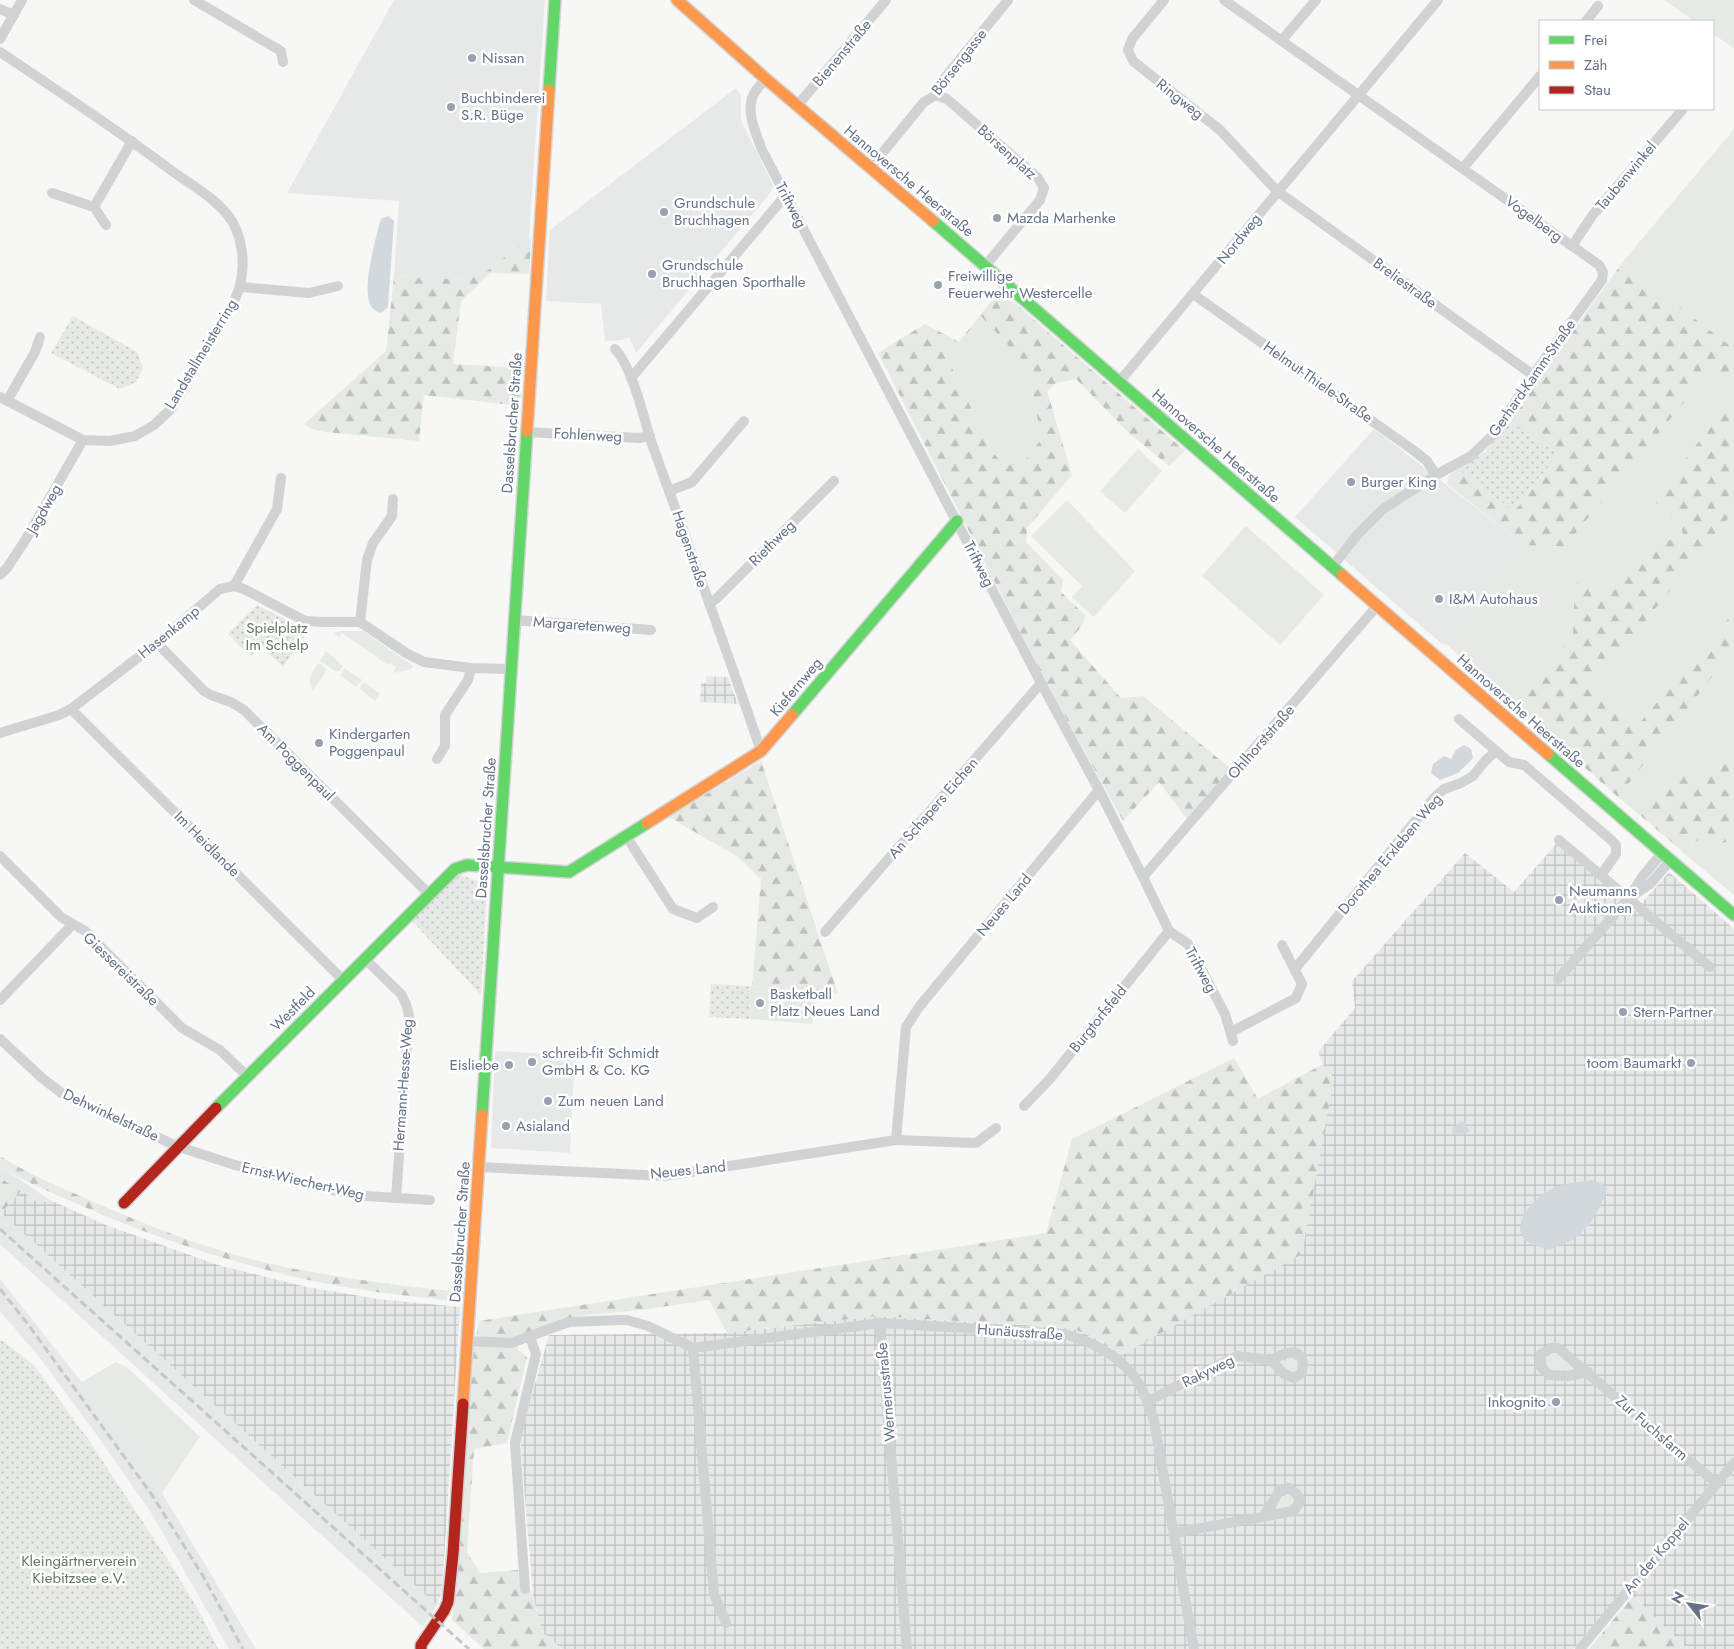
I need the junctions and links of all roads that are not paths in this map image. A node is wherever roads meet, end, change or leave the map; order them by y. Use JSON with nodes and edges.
{"nodes":[{"id":1,"x":22,"y":0,"type":"edge"},
{"id":2,"x":194,"y":0,"type":"edge"},
{"id":3,"x":555,"y":0,"type":"edge"},
{"id":4,"x":677,"y":0,"type":"edge"},
{"id":5,"x":886,"y":0,"type":"edge"},
{"id":6,"x":1008,"y":0,"type":"edge"},
{"id":7,"x":1164,"y":0,"type":"edge"},
{"id":8,"x":1224,"y":0,"type":"edge"},
{"id":9,"x":1316,"y":0,"type":"edge"},
{"id":10,"x":1438,"y":0,"type":"edge"},
{"id":11,"x":1598,"y":6,"type":"dead end"},
{"id":12,"x":0,"y":8,"type":"edge"},
{"id":13,"x":14,"y":15,"type":"junction"},
{"id":14,"x":1587,"y":20,"type":"edge"},
{"id":15,"x":0,"y":39,"type":"edge"},
{"id":16,"x":1282,"y":40,"type":"junction"},
{"id":17,"x":0,"y":52,"type":"edge"},
{"id":18,"x":283,"y":62,"type":"dead end"},
{"id":19,"x":1539,"y":77,"type":"edge"},
{"id":20,"x":766,"y":79,"type":"junction"},
{"id":21,"x":936,"y":95,"type":"junction"},
{"id":22,"x":1358,"y":95,"type":"junction"},
{"id":23,"x":797,"y":106,"type":"junction"},
{"id":24,"x":1682,"y":110,"type":"edge"},
{"id":25,"x":132,"y":141,"type":"junction"},
{"id":26,"x":870,"y":168,"type":"junction"},
{"id":27,"x":1463,"y":168,"type":"junction"},
{"id":28,"x":1277,"y":191,"type":"junction"},
{"id":29,"x":52,"y":193,"type":"dead end"},
{"id":30,"x":786,"y":195,"type":"junction"},
{"id":31,"x":94,"y":207,"type":"junction"},
{"id":32,"x":106,"y":225,"type":"dead end"},
{"id":33,"x":1572,"y":246,"type":"junction"},
{"id":34,"x":985,"y":266,"type":"junction"},
{"id":35,"x":1603,"y":272,"type":"joint"},
{"id":36,"x":338,"y":286,"type":"dead end"},
{"id":37,"x":241,"y":287,"type":"junction"},
{"id":38,"x":1193,"y":294,"type":"junction"},
{"id":39,"x":40,"y":337,"type":"dead end"},
{"id":40,"x":616,"y":349,"type":"dead end"},
{"id":41,"x":1533,"y":375,"type":"junction"},
{"id":42,"x":631,"y":378,"type":"junction"},
{"id":43,"x":1119,"y":382,"type":"junction"},
{"id":44,"x":4,"y":399,"type":"edge"},
{"id":45,"x":744,"y":421,"type":"dead end"},
{"id":46,"x":526,"y":432,"type":"junction"},
{"id":47,"x":650,"y":436,"type":"junction"},
{"id":48,"x":83,"y":440,"type":"junction"},
{"id":49,"x":1436,"y":476,"type":"junction"},
{"id":50,"x":280,"y":478,"type":"dead end"},
{"id":51,"x":834,"y":481,"type":"dead end"},
{"id":52,"x":669,"y":490,"type":"junction"},
{"id":53,"x":393,"y":499,"type":"dead end"},
{"id":54,"x":957,"y":521,"type":"junction"},
{"id":55,"x":1332,"y":567,"type":"junction"},
{"id":56,"x":0,"y":575,"type":"edge"},
{"id":57,"x":234,"y":586,"type":"junction"},
{"id":58,"x":709,"y":603,"type":"junction"},
{"id":59,"x":1377,"y":606,"type":"junction"},
{"id":60,"x":514,"y":620,"type":"junction"},
{"id":61,"x":360,"y":622,"type":"junction"},
{"id":62,"x":651,"y":630,"type":"dead end"},
{"id":63,"x":156,"y":643,"type":"junction"},
{"id":64,"x":471,"y":668,"type":"junction"},
{"id":65,"x":511,"y":669,"type":"junction"},
{"id":66,"x":1041,"y":683,"type":"junction"},
{"id":67,"x":71,"y":709,"type":"junction"},
{"id":68,"x":1459,"y":719,"type":"dead end"},
{"id":69,"x":0,"y":733,"type":"edge"},
{"id":70,"x":761,"y":751,"type":"junction"},
{"id":71,"x":1496,"y":751,"type":"junction"},
{"id":72,"x":437,"y":759,"type":"dead end"},
{"id":73,"x":1099,"y":790,"type":"junction"},
{"id":74,"x":626,"y":836,"type":"junction"},
{"id":75,"x":1559,"y":840,"type":"dead end"},
{"id":76,"x":0,"y":856,"type":"edge"},
{"id":77,"x":1667,"y":857,"type":"junction"},
{"id":78,"x":498,"y":866,"type":"junction"},
{"id":79,"x":1601,"y":875,"type":"junction"},
{"id":80,"x":1144,"y":877,"type":"junction"},
{"id":81,"x":428,"y":894,"type":"junction"},
{"id":82,"x":1629,"y":898,"type":"junction"},
{"id":83,"x":713,"y":907,"type":"dead end"},
{"id":84,"x":1734,"y":915,"type":"edge"},
{"id":85,"x":72,"y":925,"type":"junction"},
{"id":86,"x":1169,"y":931,"type":"junction"},
{"id":87,"x":825,"y":932,"type":"dead end"},
{"id":88,"x":1282,"y":944,"type":"dead end"},
{"id":89,"x":365,"y":959,"type":"junction"},
{"id":90,"x":1710,"y":967,"type":"dead end"},
{"id":91,"x":1295,"y":969,"type":"junction"},
{"id":92,"x":1558,"y":979,"type":"dead end"},
{"id":93,"x":343,"y":980,"type":"junction"},
{"id":94,"x":0,"y":1000,"type":"edge"},
{"id":95,"x":0,"y":1039,"type":"edge"},
{"id":96,"x":247,"y":1076,"type":"junction"},
{"id":97,"x":1024,"y":1106,"type":"dead end"},
{"id":98,"x":996,"y":1128,"type":"dead end"},
{"id":99,"x":896,"y":1140,"type":"junction"},
{"id":100,"x":179,"y":1147,"type":"junction"},
{"id":101,"x":479,"y":1167,"type":"junction"},
{"id":102,"x":396,"y":1198,"type":"junction"},
{"id":103,"x":430,"y":1200,"type":"dead end"},
{"id":104,"x":124,"y":1204,"type":"dead end"},
{"id":105,"x":880,"y":1323,"type":"junction"},
{"id":106,"x":530,"y":1337,"type":"junction"},
{"id":107,"x":468,"y":1341,"type":"junction"},
{"id":108,"x":693,"y":1348,"type":"junction"},
{"id":109,"x":1271,"y":1360,"type":"dead end"},
{"id":110,"x":1588,"y":1372,"type":"dead end"},
{"id":111,"x":1148,"y":1401,"type":"junction"},
{"id":112,"x":1734,"y":1463,"type":"edge"},
{"id":113,"x":1717,"y":1484,"type":"junction"},
{"id":114,"x":1263,"y":1516,"type":"dead end"},
{"id":115,"x":1174,"y":1533,"type":"junction"},
{"id":116,"x":525,"y":1589,"type":"dead end"},
{"id":117,"x":726,"y":1623,"type":"dead end"},
{"id":118,"x":421,"y":1649,"type":"edge"},
{"id":119,"x":907,"y":1649,"type":"edge"},
{"id":120,"x":1194,"y":1649,"type":"edge"},
{"id":121,"x":1580,"y":1649,"type":"edge"}],
"edges":[{"from":1,"to":13,"type":"street"},
{"from":2,"to":18,"type":"street"},
{"from":3,"to":46,"type":"street","name":"Dasselsbrucher Straße"},
{"from":4,"to":20,"type":"street","name":"Hannoversche Heerstraße"},
{"from":5,"to":23,"type":"street","name":"Bienenstraße"},
{"from":6,"to":21,"type":"street","name":"Börsengasse"},
{"from":7,"to":28,"type":"street","name":"Ringweg"},
{"from":8,"to":16,"type":"street","name":"Vogelberg"},
{"from":9,"to":16,"type":"street"},
{"from":10,"to":22,"type":"street"},
{"from":11,"to":14,"type":"street"},
{"from":12,"to":13,"type":"street"},
{"from":13,"to":15,"type":"street"},
{"from":16,"to":22,"type":"street","name":"Vogelberg"},
{"from":17,"to":25,"type":"street","name":"Landstallmeisterring"},
{"from":19,"to":27,"type":"street"},
{"from":20,"to":23,"type":"street","name":"Hannoversche Heerstraße"},
{"from":20,"to":30,"type":"street","name":"Triftweg"},
{"from":21,"to":26,"type":"street","name":"Börsengasse"},
{"from":21,"to":34,"type":"street","name":"Börsenplatz"},
{"from":22,"to":27,"type":"street","name":"Vogelberg"},
{"from":22,"to":28,"type":"street","name":"Nordweg"},
{"from":23,"to":26,"type":"street","name":"Hannoversche Heerstraße"},
{"from":24,"to":33,"type":"street","name":"Taubenwinkel"},
{"from":25,"to":31,"type":"street"},
{"from":25,"to":37,"type":"street","name":"Landstallmeisterring"},
{"from":26,"to":34,"type":"street","name":"Hannoversche Heerstraße"},
{"from":27,"to":33,"type":"street","name":"Vogelberg"},
{"from":28,"to":38,"type":"street","name":"Nordweg"},
{"from":28,"to":41,"type":"street","name":"Breliestraße"},
{"from":29,"to":31,"type":"street"},
{"from":30,"to":42,"type":"street"},
{"from":30,"to":54,"type":"street","name":"Triftweg"},
{"from":31,"to":32,"type":"street"},
{"from":33,"to":35,"type":"street","name":"Vogelberg"},
{"from":34,"to":43,"type":"street","name":"Hannoversche Heerstraße"},
{"from":35,"to":41,"type":"street","name":"Gerhard-Kamm-Straße"},
{"from":36,"to":37,"type":"street"},
{"from":37,"to":48,"type":"street","name":"Landstallmeisterring"},
{"from":38,"to":43,"type":"street","name":"Nordweg"},
{"from":38,"to":49,"type":"street","name":"Helmut-Thiele-Straße"},
{"from":39,"to":44,"type":"street"},
{"from":40,"to":42,"type":"street","name":"Hagenstraße"},
{"from":41,"to":49,"type":"street","name":"Gerhard-Kamm-Straße"},
{"from":42,"to":47,"type":"street","name":"Hagenstraße"},
{"from":43,"to":55,"type":"street","name":"Hannoversche Heerstraße"},
{"from":44,"to":48,"type":"street","name":"Landstallmeisterring"},
{"from":45,"to":52,"type":"street"},
{"from":46,"to":47,"type":"street","name":"Fohlenweg"},
{"from":46,"to":60,"type":"street","name":"Dasselsbrucher Straße"},
{"from":47,"to":52,"type":"street","name":"Hagenstraße"},
{"from":48,"to":56,"type":"street","name":"Jagdweg"},
{"from":49,"to":55,"type":"street","name":"Gerhard-Kamm-Straße"},
{"from":50,"to":57,"type":"street"},
{"from":51,"to":58,"type":"street","name":"Riethweg"},
{"from":52,"to":58,"type":"street","name":"Hagenstraße"},
{"from":53,"to":61,"type":"street"},
{"from":54,"to":66,"type":"street","name":"Triftweg"},
{"from":54,"to":70,"type":"street","name":"Kiefernweg"},
{"from":55,"to":59,"type":"street","name":"Hannoversche Heerstraße"},
{"from":57,"to":61,"type":"street"},
{"from":57,"to":63,"type":"street","name":"Hasenkamp"},
{"from":58,"to":70,"type":"street","name":"Hagenstraße"},
{"from":59,"to":77,"type":"street","name":"Hannoversche Heerstraße"},
{"from":59,"to":80,"type":"street","name":"Ohlhorststraße"},
{"from":60,"to":62,"type":"street","name":"Margaretenweg"},
{"from":60,"to":65,"type":"street","name":"Dasselsbrucher Straße"},
{"from":61,"to":64,"type":"street"},
{"from":63,"to":67,"type":"street","name":"Hasenkamp"},
{"from":63,"to":81,"type":"street","name":"Am Poggenpaul"},
{"from":64,"to":65,"type":"street"},
{"from":64,"to":72,"type":"street"},
{"from":65,"to":78,"type":"street","name":"Dasselsbrucher Straße"},
{"from":66,"to":73,"type":"street","name":"Triftweg"},
{"from":66,"to":87,"type":"street","name":"An Schapers Eichen"},
{"from":67,"to":69,"type":"street","name":"Hasenkamp"},
{"from":67,"to":93,"type":"street","name":"Im Heidlande"},
{"from":68,"to":71,"type":"street"},
{"from":70,"to":74,"type":"street","name":"Kiefernweg"},
{"from":71,"to":79,"type":"street"},
{"from":71,"to":91,"type":"street","name":"Dorothea Erxleben Weg"},
{"from":73,"to":80,"type":"street","name":"Triftweg"},
{"from":73,"to":99,"type":"street","name":"Neues Land"},
{"from":74,"to":78,"type":"street","name":"Kiefernweg"},
{"from":74,"to":83,"type":"street"},
{"from":75,"to":79,"type":"street"},
{"from":76,"to":85,"type":"street","name":"Giessereistraße"},
{"from":77,"to":82,"type":"street"},
{"from":77,"to":84,"type":"street","name":"Hannoversche Heerstraße"},
{"from":78,"to":81,"type":"street","name":"Westfeld"},
{"from":78,"to":101,"type":"street","name":"Dasselsbrucher Straße"},
{"from":79,"to":82,"type":"street"},
{"from":80,"to":86,"type":"street","name":"Triftweg"},
{"from":81,"to":89,"type":"street","name":"Westfeld"},
{"from":82,"to":90,"type":"street"},
{"from":82,"to":92,"type":"street"},
{"from":85,"to":94,"type":"street"},
{"from":85,"to":96,"type":"street","name":"Giessereistraße"},
{"from":86,"to":91,"type":"street","name":"Triftweg"},
{"from":86,"to":97,"type":"street","name":"Burgtorfsfeld"},
{"from":88,"to":91,"type":"street"},
{"from":89,"to":93,"type":"street","name":"Westfeld"},
{"from":89,"to":102,"type":"street","name":"Hermann-Hesse-Weg"},
{"from":93,"to":96,"type":"street","name":"Westfeld"},
{"from":95,"to":100,"type":"street","name":"Dehwinkelstraße"},
{"from":96,"to":100,"type":"street","name":"Westfeld"},
{"from":98,"to":99,"type":"street","name":"Neues Land"},
{"from":99,"to":101,"type":"street","name":"Neues Land"},
{"from":100,"to":102,"type":"street","name":"Ernst-Wiechert-Weg"},
{"from":100,"to":104,"type":"street","name":"Westfeld"},
{"from":101,"to":107,"type":"street","name":"Dasselsbrucher Straße"},
{"from":102,"to":103,"type":"street","name":"Ernst-Wiechert-Weg"},
{"from":105,"to":108,"type":"street","name":"Wernerusstraße"},
{"from":105,"to":111,"type":"street","name":"Hunäusstraße"},
{"from":105,"to":119,"type":"street","name":"Wernerusstraße"},
{"from":106,"to":107,"type":"street"},
{"from":106,"to":108,"type":"street"},
{"from":106,"to":116,"type":"street"},
{"from":107,"to":118,"type":"street","name":"Dasselsbrucher Straße"},
{"from":108,"to":117,"type":"street"},
{"from":109,"to":111,"type":"street","name":"Rakyweg"},
{"from":110,"to":113,"type":"street","name":"Zur Fuchsfarm"},
{"from":111,"to":115,"type":"street","name":"Hunäusstraße"},
{"from":112,"to":113,"type":"street","name":"An der Koppel"},
{"from":113,"to":121,"type":"street","name":"An der Koppel"},
{"from":114,"to":115,"type":"street"},
{"from":115,"to":120,"type":"street","name":"Hunäusstraße"}]}
